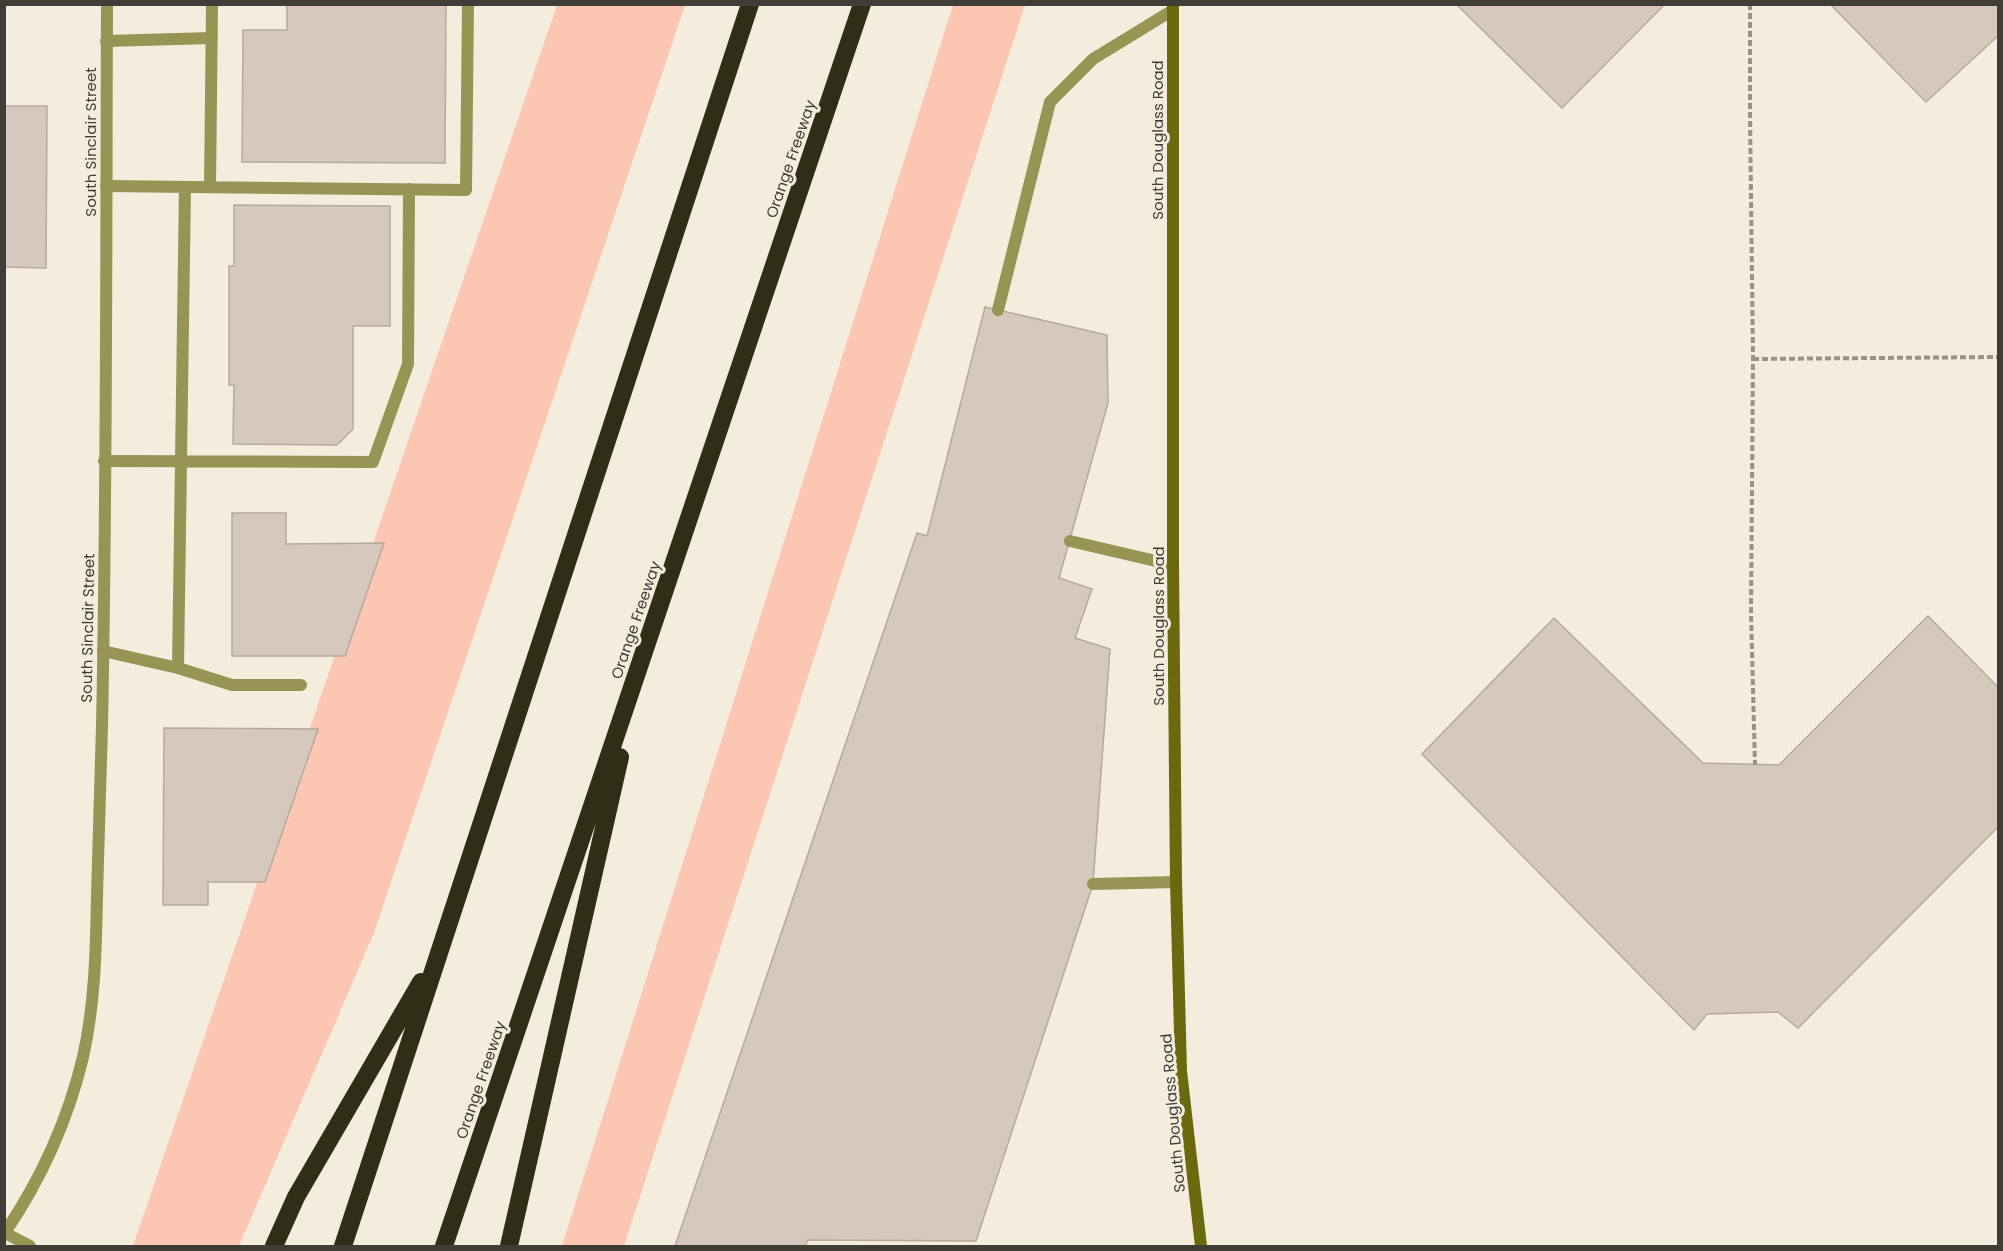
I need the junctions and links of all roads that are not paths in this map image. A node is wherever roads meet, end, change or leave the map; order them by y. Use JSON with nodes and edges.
{"nodes":[{"id":1,"x":107,"y":4,"type":"edge"},
{"id":2,"x":212,"y":4,"type":"edge"},
{"id":3,"x":468,"y":4,"type":"edge"},
{"id":4,"x":750,"y":4,"type":"edge"},
{"id":5,"x":862,"y":4,"type":"edge"},
{"id":6,"x":1173,"y":8,"type":"edge"},
{"id":7,"x":212,"y":38,"type":"junction"},
{"id":8,"x":106,"y":41,"type":"junction"},
{"id":9,"x":106,"y":186,"type":"junction"},
{"id":10,"x":185,"y":186,"type":"junction"},
{"id":11,"x":210,"y":187,"type":"junction"},
{"id":12,"x":409,"y":189,"type":"junction"},
{"id":13,"x":998,"y":310,"type":"dead end"},
{"id":14,"x":104,"y":461,"type":"junction"},
{"id":15,"x":181,"y":462,"type":"junction"},
{"id":16,"x":1070,"y":541,"type":"dead end"},
{"id":17,"x":1173,"y":565,"type":"junction"},
{"id":18,"x":103,"y":651,"type":"junction"},
{"id":19,"x":642,"y":658,"type":"junction"},
{"id":20,"x":178,"y":668,"type":"junction"},
{"id":21,"x":301,"y":685,"type":"dead end"},
{"id":22,"x":1176,"y":882,"type":"junction"},
{"id":23,"x":1093,"y":884,"type":"dead end"},
{"id":24,"x":439,"y":952,"type":"junction"},
{"id":25,"x":5,"y":1234,"type":"edge"},
{"id":26,"x":30,"y":1246,"type":"edge"},
{"id":27,"x":274,"y":1246,"type":"edge"},
{"id":28,"x":343,"y":1246,"type":"edge"},
{"id":29,"x":444,"y":1246,"type":"edge"},
{"id":30,"x":508,"y":1246,"type":"edge"},
{"id":31,"x":1201,"y":1246,"type":"edge"}],
"edges":[{"from":1,"to":8,"type":"street","name":"South Sinclair Street"},
{"from":2,"to":7,"type":"street"},
{"from":3,"to":12,"type":"street"},
{"from":4,"to":24,"type":"highway"},
{"from":5,"to":19,"type":"highway","name":"Orange Freeway"},
{"from":6,"to":13,"type":"street"},
{"from":6,"to":17,"type":"main road","name":"South Douglass Road"},
{"from":7,"to":8,"type":"street"},
{"from":7,"to":11,"type":"street"},
{"from":8,"to":9,"type":"street","name":"South Sinclair Street"},
{"from":9,"to":10,"type":"street"},
{"from":9,"to":14,"type":"street","name":"South Sinclair Street"},
{"from":10,"to":11,"type":"street"},
{"from":10,"to":15,"type":"street"},
{"from":11,"to":12,"type":"street"},
{"from":12,"to":15,"type":"street"},
{"from":14,"to":15,"type":"street"},
{"from":14,"to":18,"type":"street","name":"South Sinclair Street"},
{"from":15,"to":20,"type":"street"},
{"from":16,"to":17,"type":"street"},
{"from":17,"to":22,"type":"main road","name":"South Douglass Road"},
{"from":18,"to":20,"type":"street"},
{"from":18,"to":25,"type":"street","name":"South Sinclair Street"},
{"from":19,"to":29,"type":"highway","name":"Orange Freeway"},
{"from":19,"to":30,"type":"highway"},
{"from":20,"to":21,"type":"street"},
{"from":22,"to":23,"type":"street"},
{"from":22,"to":31,"type":"main road","name":"South Douglass Road"},
{"from":24,"to":27,"type":"highway"},
{"from":24,"to":28,"type":"highway"},
{"from":25,"to":26,"type":"street"}]}
